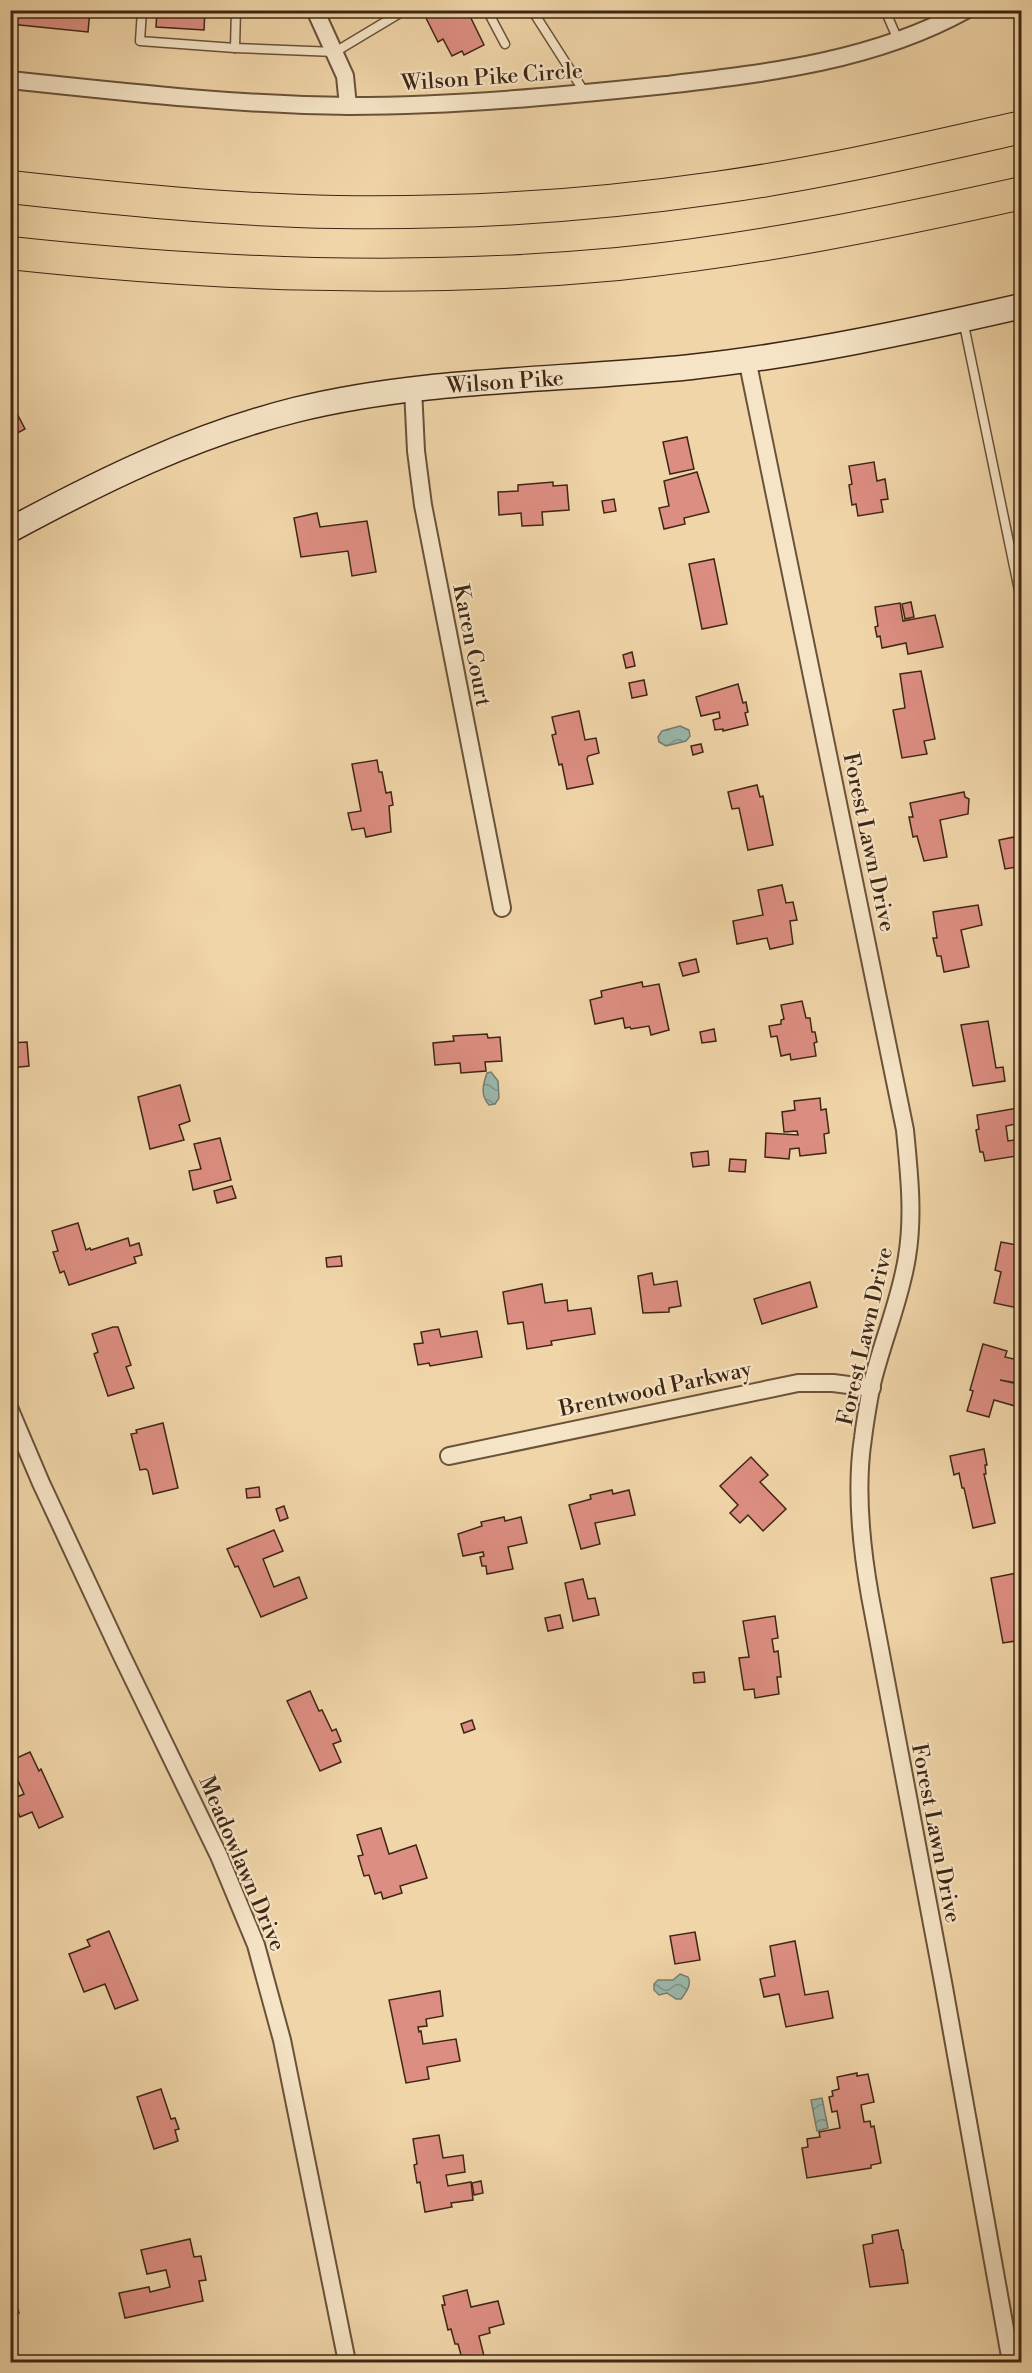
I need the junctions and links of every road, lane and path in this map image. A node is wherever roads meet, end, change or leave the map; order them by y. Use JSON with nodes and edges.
{"nodes":[{"id":1,"x":142,"y":10,"type":"edge"},
{"id":2,"x":236,"y":10,"type":"edge"},
{"id":3,"x":315,"y":10,"type":"edge"},
{"id":4,"x":405,"y":10,"type":"edge"},
{"id":5,"x":487,"y":10,"type":"edge"},
{"id":6,"x":885,"y":10,"type":"edge"},
{"id":7,"x":966,"y":10,"type":"edge"},
{"id":8,"x":536,"y":12,"type":"edge"},
{"id":9,"x":898,"y":40,"type":"junction"},
{"id":10,"x":505,"y":44,"type":"dead end"},
{"id":11,"x":235,"y":48,"type":"junction"},
{"id":12,"x":335,"y":52,"type":"junction"},
{"id":13,"x":10,"y":80,"type":"edge"},
{"id":14,"x":585,"y":94,"type":"junction"},
{"id":15,"x":348,"y":106,"type":"junction"},
{"id":16,"x":1022,"y":127,"type":"edge"},
{"id":17,"x":10,"y":187,"type":"edge"},
{"id":18,"x":1022,"y":193,"type":"edge"},
{"id":19,"x":10,"y":253,"type":"edge"},
{"id":20,"x":1022,"y":306,"type":"edge"},
{"id":21,"x":962,"y":320,"type":"junction"},
{"id":22,"x":747,"y":359,"type":"junction"},
{"id":23,"x":413,"y":388,"type":"junction"},
{"id":24,"x":10,"y":530,"type":"edge"},
{"id":25,"x":1022,"y":604,"type":"edge"},
{"id":26,"x":502,"y":908,"type":"dead end"},
{"id":27,"x":872,"y":1388,"type":"junction"},
{"id":28,"x":10,"y":1410,"type":"edge"},
{"id":29,"x":449,"y":1456,"type":"dead end"},
{"id":30,"x":346,"y":2362,"type":"edge"},
{"id":31,"x":1011,"y":2362,"type":"edge"}],
"edges":[{"from":1,"to":11,"type":"lane"},
{"from":2,"to":11,"type":"lane"},
{"from":3,"to":12,"type":"street"},
{"from":4,"to":12,"type":"lane"},
{"from":5,"to":10,"type":"lane"},
{"from":6,"to":9,"type":"lane"},
{"from":7,"to":9,"type":"street","name":"Wilson Pike Circle"},
{"from":8,"to":14,"type":"lane"},
{"from":9,"to":14,"type":"street","name":"Wilson Pike Circle"},
{"from":11,"to":12,"type":"lane"},
{"from":12,"to":15,"type":"street"},
{"from":13,"to":15,"type":"street","name":"Wilson Pike Circle"},
{"from":14,"to":15,"type":"street","name":"Wilson Pike Circle"},
{"from":16,"to":17,"type":"highway"},
{"from":18,"to":19,"type":"highway"},
{"from":20,"to":21,"type":"main road","name":"Wilson Pike"},
{"from":21,"to":22,"type":"main road","name":"Wilson Pike"},
{"from":21,"to":25,"type":"lane"},
{"from":22,"to":23,"type":"main road","name":"Wilson Pike"},
{"from":22,"to":27,"type":"street","name":"Forest Lawn Drive"},
{"from":23,"to":24,"type":"main road","name":"Wilson Pike"},
{"from":23,"to":26,"type":"street","name":"Karen Court"},
{"from":27,"to":29,"type":"street","name":"Brentwood Parkway"},
{"from":27,"to":31,"type":"street","name":"Forest Lawn Drive"},
{"from":28,"to":30,"type":"street","name":"Meadowlawn Drive"}]}
